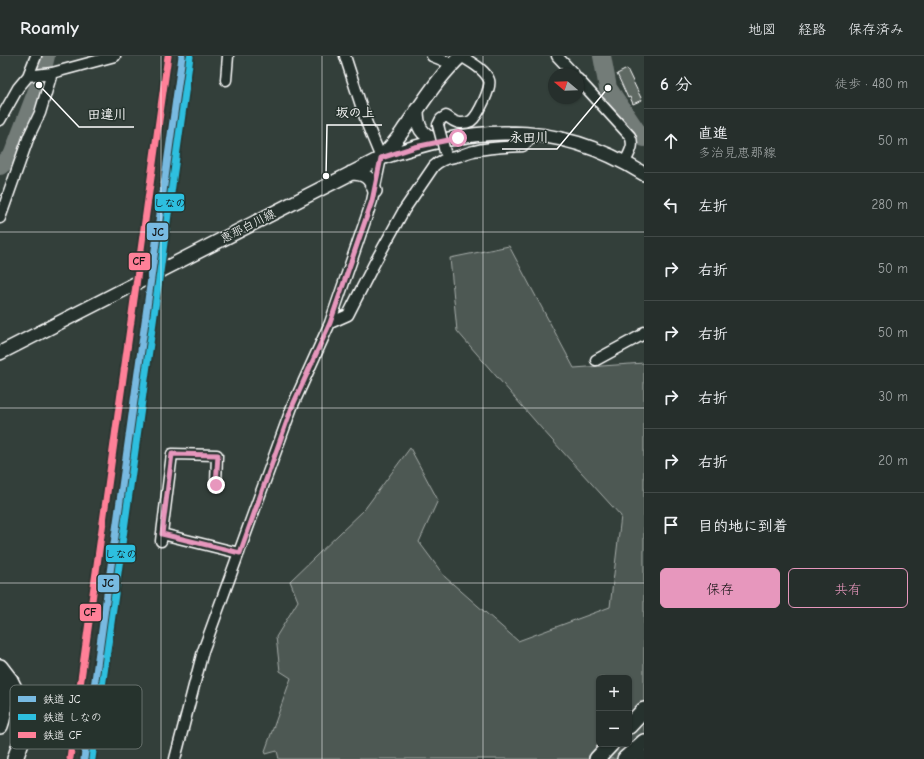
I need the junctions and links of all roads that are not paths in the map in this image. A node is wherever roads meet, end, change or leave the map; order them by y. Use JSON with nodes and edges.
{"nodes":[{"id":1,"x":36,"y":56,"type":"edge"},
{"id":2,"x":115,"y":56,"type":"edge"},
{"id":3,"x":228,"y":56,"type":"edge"},
{"id":4,"x":345,"y":56,"type":"edge"},
{"id":5,"x":432,"y":56,"type":"edge"},
{"id":6,"x":557,"y":56,"type":"edge"},
{"id":7,"x":458,"y":59,"type":"edge"},
{"id":8,"x":568,"y":68,"type":"edge"},
{"id":9,"x":52,"y":73,"type":"junction"},
{"id":10,"x":28,"y":76,"type":"junction"},
{"id":11,"x":226,"y":80,"type":"dead end"},
{"id":12,"x":584,"y":86,"type":"edge"},
{"id":13,"x":417,"y":109,"type":"junction"},
{"id":14,"x":0,"y":120,"type":"edge"},
{"id":15,"x":534,"y":135,"type":"junction"},
{"id":16,"x":443,"y":151,"type":"junction"},
{"id":17,"x":381,"y":158,"type":"junction"},
{"id":18,"x":625,"y":162,"type":"junction"},
{"id":19,"x":351,"y":172,"type":"junction"},
{"id":20,"x":644,"y":174,"type":"edge"},
{"id":21,"x":375,"y":191,"type":"junction"},
{"id":22,"x":0,"y":218,"type":"edge"},
{"id":23,"x":330,"y":323,"type":"junction"},
{"id":24,"x":644,"y":332,"type":"edge"},
{"id":25,"x":0,"y":353,"type":"edge"},
{"id":26,"x":596,"y":360,"type":"dead end"},
{"id":27,"x":216,"y":485,"type":"dead end"},
{"id":28,"x":240,"y":553,"type":"junction"},
{"id":29,"x":0,"y":667,"type":"edge"},
{"id":30,"x":12,"y":685,"type":"edge"},
{"id":31,"x":644,"y":710,"type":"edge"},
{"id":32,"x":632,"y":723,"type":"edge"},
{"id":33,"x":0,"y":726,"type":"edge"},
{"id":34,"x":644,"y":742,"type":"edge"},
{"id":35,"x":608,"y":747,"type":"edge"},
{"id":36,"x":18,"y":749,"type":"edge"},
{"id":37,"x":644,"y":749,"type":"edge"},
{"id":38,"x":15,"y":759,"type":"edge"},
{"id":39,"x":175,"y":759,"type":"edge"},
{"id":40,"x":597,"y":759,"type":"edge"},
{"id":41,"x":625,"y":759,"type":"edge"},
{"id":42,"x":633,"y":759,"type":"edge"}],
"edges":[{"from":1,"to":10,"type":"street"},
{"from":2,"to":9,"type":"street"},
{"from":3,"to":11,"type":"street"},
{"from":4,"to":17,"type":"street"},
{"from":5,"to":7,"type":"street"},
{"from":6,"to":8,"type":"street"},
{"from":7,"to":13,"type":"main road","name":"恵那白川線"},
{"from":7,"to":16,"type":"street","bridge":true},
{"from":9,"to":10,"type":"street"},
{"from":9,"to":22,"type":"street"},
{"from":10,"to":14,"type":"street"},
{"from":12,"to":18,"type":"street"},
{"from":13,"to":16,"type":"main road"},
{"from":13,"to":17,"type":"main road","name":"恵那白川線"},
{"from":15,"to":16,"type":"main road"},
{"from":15,"to":16,"type":"street"},
{"from":15,"to":18,"type":"main road"},
{"from":16,"to":17,"type":"main road"},
{"from":16,"to":23,"type":"street"},
{"from":17,"to":19,"type":"main road","name":"恵那白川線"},
{"from":17,"to":21,"type":"street"},
{"from":18,"to":20,"type":"main road"},
{"from":19,"to":21,"type":"main road"},
{"from":19,"to":25,"type":"main road","name":"恵那白川線"},
{"from":21,"to":23,"type":"street"},
{"from":23,"to":28,"type":"street"},
{"from":24,"to":26,"type":"street"},
{"from":27,"to":28,"type":"street"},
{"from":28,"to":39,"type":"street"},
{"from":29,"to":30,"type":"highway"},
{"from":29,"to":33,"type":"highway"},
{"from":31,"to":32,"type":"highway"},
{"from":34,"to":41,"type":"highway"},
{"from":35,"to":40,"type":"highway"},
{"from":36,"to":38,"type":"highway"},
{"from":37,"to":42,"type":"highway"}]}
